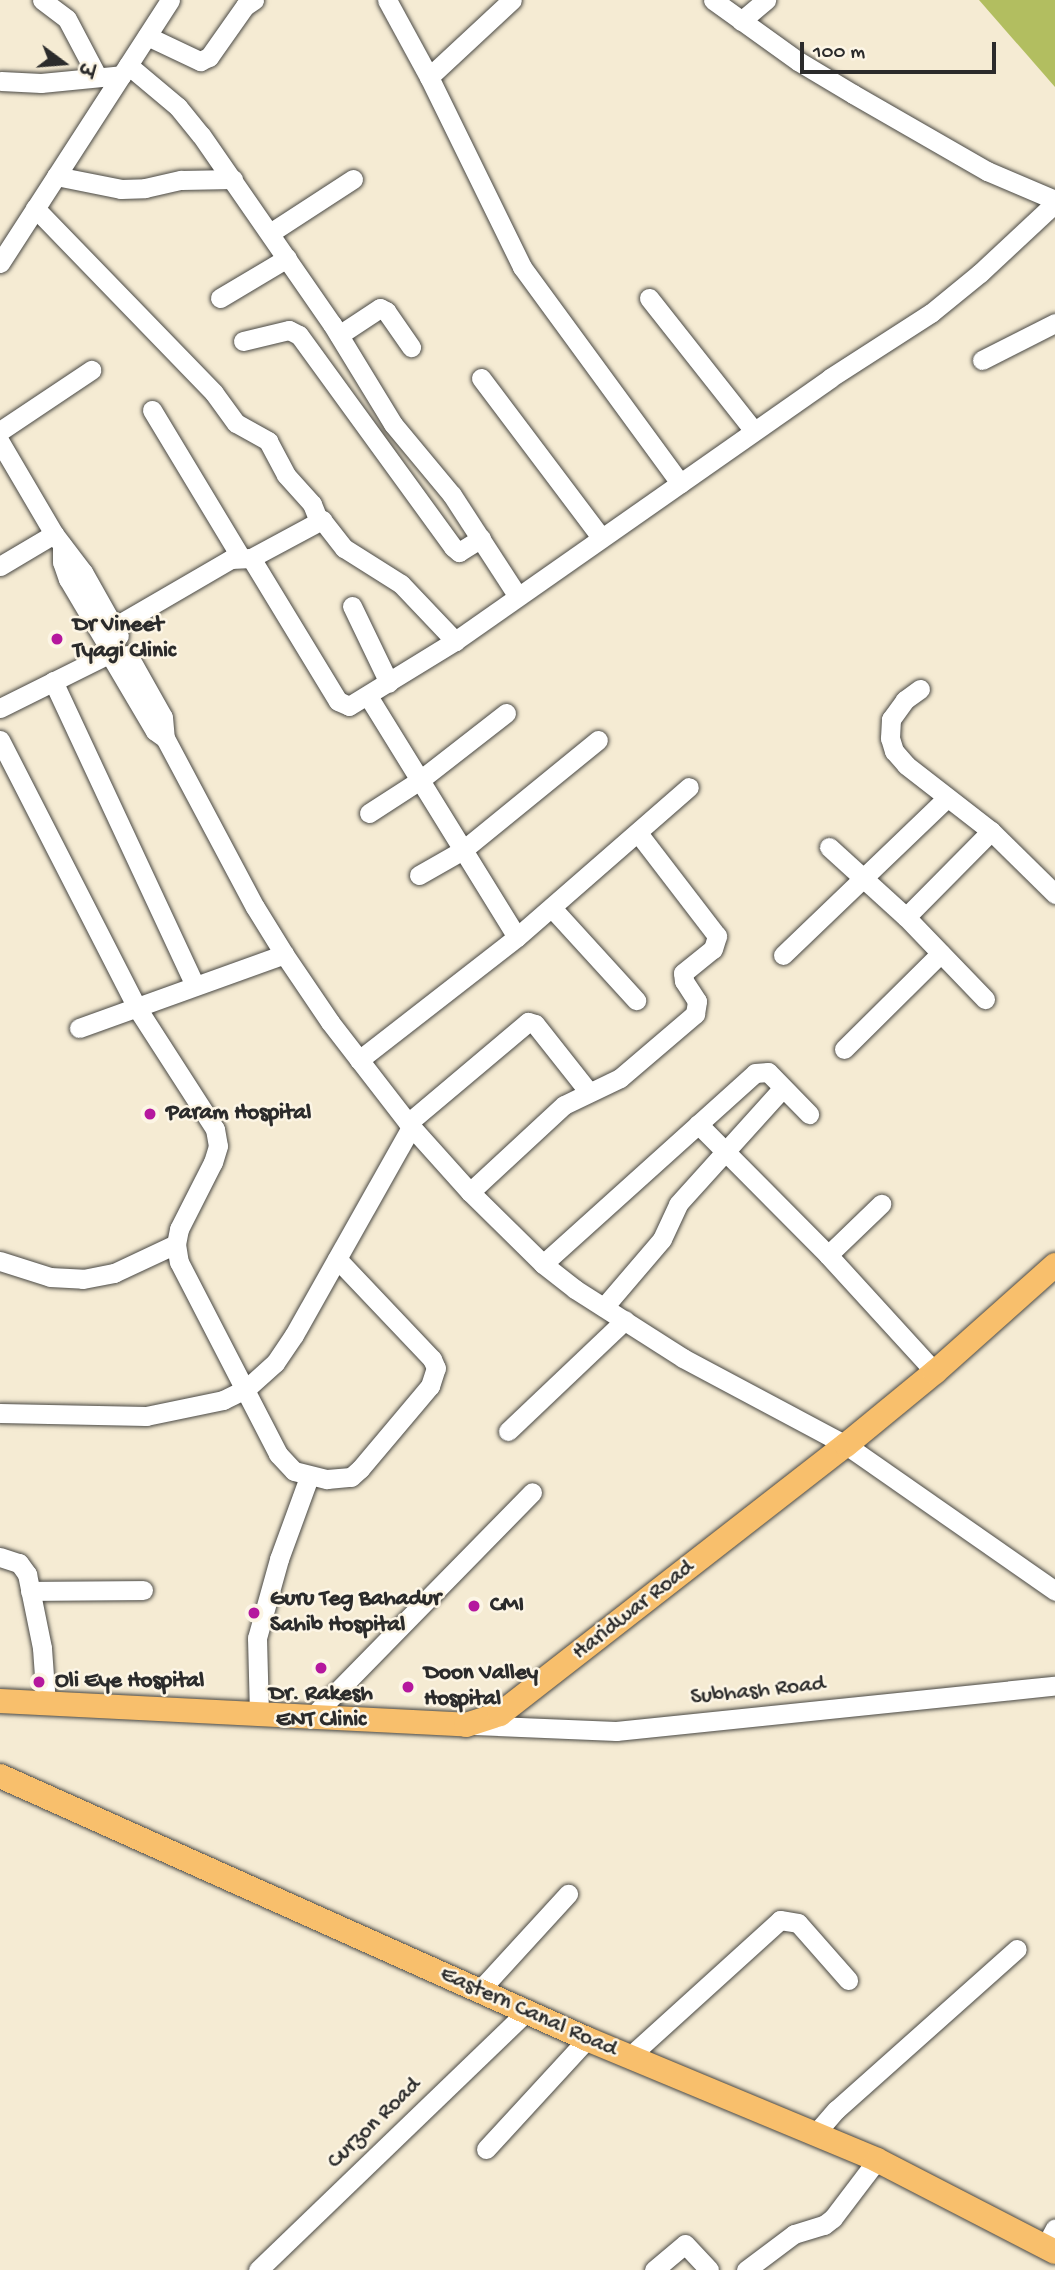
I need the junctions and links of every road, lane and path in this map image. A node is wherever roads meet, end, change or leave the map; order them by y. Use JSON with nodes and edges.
{"nodes":[{"id":1,"x":42,"y":0,"type":"edge"},
{"id":2,"x":170,"y":0,"type":"edge"},
{"id":3,"x":254,"y":0,"type":"edge"},
{"id":4,"x":387,"y":0,"type":"edge"},
{"id":5,"x":512,"y":0,"type":"edge"},
{"id":6,"x":766,"y":0,"type":"edge"},
{"id":7,"x":720,"y":3,"type":"edge"},
{"id":8,"x":741,"y":21,"type":"junction"},
{"id":9,"x":147,"y":36,"type":"junction"},
{"id":10,"x":125,"y":70,"type":"junction"},
{"id":11,"x":97,"y":76,"type":"junction"},
{"id":12,"x":429,"y":77,"type":"junction"},
{"id":13,"x":1,"y":81,"type":"edge"},
{"id":14,"x":57,"y":176,"type":"junction"},
{"id":15,"x":233,"y":179,"type":"junction"},
{"id":16,"x":353,"y":179,"type":"dead end"},
{"id":17,"x":1055,"y":202,"type":"edge"},
{"id":18,"x":36,"y":208,"type":"junction"},
{"id":19,"x":270,"y":233,"type":"junction"},
{"id":20,"x":287,"y":258,"type":"junction"},
{"id":21,"x":0,"y":263,"type":"edge"},
{"id":22,"x":220,"y":298,"type":"dead end"},
{"id":23,"x":649,"y":298,"type":"dead end"},
{"id":24,"x":1055,"y":323,"type":"edge"},
{"id":25,"x":339,"y":335,"type":"junction"},
{"id":26,"x":243,"y":341,"type":"dead end"},
{"id":27,"x":411,"y":347,"type":"dead end"},
{"id":28,"x":982,"y":360,"type":"dead end"},
{"id":29,"x":91,"y":370,"type":"dead end"},
{"id":30,"x":481,"y":378,"type":"dead end"},
{"id":31,"x":152,"y":410,"type":"dead end"},
{"id":32,"x":754,"y":430,"type":"junction"},
{"id":33,"x":0,"y":432,"type":"edge"},
{"id":34,"x":0,"y":442,"type":"edge"},
{"id":35,"x":680,"y":483,"type":"junction"},
{"id":36,"x":319,"y":521,"type":"junction"},
{"id":37,"x":601,"y":537,"type":"junction"},
{"id":38,"x":481,"y":538,"type":"junction"},
{"id":39,"x":58,"y":540,"type":"junction"},
{"id":40,"x":245,"y":557,"type":"junction"},
{"id":41,"x":0,"y":566,"type":"edge"},
{"id":42,"x":517,"y":595,"type":"junction"},
{"id":43,"x":352,"y":606,"type":"dead end"},
{"id":44,"x":455,"y":641,"type":"junction"},
{"id":45,"x":115,"y":646,"type":"junction"},
{"id":46,"x":53,"y":681,"type":"junction"},
{"id":47,"x":389,"y":683,"type":"junction"},
{"id":48,"x":920,"y":689,"type":"dead end"},
{"id":49,"x":368,"y":696,"type":"junction"},
{"id":50,"x":0,"y":708,"type":"edge"},
{"id":51,"x":506,"y":713,"type":"dead end"},
{"id":52,"x":0,"y":740,"type":"edge"},
{"id":53,"x":598,"y":740,"type":"dead end"},
{"id":54,"x":419,"y":780,"type":"junction"},
{"id":55,"x":689,"y":787,"type":"dead end"},
{"id":56,"x":947,"y":798,"type":"junction"},
{"id":57,"x":369,"y":813,"type":"dead end"},
{"id":58,"x":991,"y":831,"type":"junction"},
{"id":59,"x":638,"y":833,"type":"junction"},
{"id":60,"x":829,"y":846,"type":"dead end"},
{"id":61,"x":463,"y":850,"type":"junction"},
{"id":62,"x":419,"y":875,"type":"dead end"},
{"id":63,"x":863,"y":878,"type":"junction"},
{"id":64,"x":1055,"y":894,"type":"edge"},
{"id":65,"x":552,"y":908,"type":"junction"},
{"id":66,"x":906,"y":917,"type":"junction"},
{"id":67,"x":517,"y":937,"type":"junction"},
{"id":68,"x":941,"y":953,"type":"junction"},
{"id":69,"x":284,"y":954,"type":"junction"},
{"id":70,"x":783,"y":955,"type":"dead end"},
{"id":71,"x":194,"y":984,"type":"junction"},
{"id":72,"x":985,"y":999,"type":"dead end"},
{"id":73,"x":636,"y":1000,"type":"dead end"},
{"id":74,"x":137,"y":1008,"type":"junction"},
{"id":75,"x":79,"y":1028,"type":"dead end"},
{"id":76,"x":844,"y":1049,"type":"dead end"},
{"id":77,"x":359,"y":1060,"type":"junction"},
{"id":78,"x":782,"y":1089,"type":"junction"},
{"id":79,"x":588,"y":1091,"type":"junction"},
{"id":80,"x":809,"y":1114,"type":"dead end"},
{"id":81,"x":698,"y":1124,"type":"junction"},
{"id":82,"x":409,"y":1125,"type":"junction"},
{"id":83,"x":726,"y":1150,"type":"junction"},
{"id":84,"x":470,"y":1192,"type":"junction"},
{"id":85,"x":881,"y":1204,"type":"dead end"},
{"id":86,"x":176,"y":1244,"type":"junction"},
{"id":87,"x":828,"y":1255,"type":"junction"},
{"id":88,"x":337,"y":1259,"type":"junction"},
{"id":89,"x":0,"y":1261,"type":"edge"},
{"id":90,"x":542,"y":1264,"type":"junction"},
{"id":91,"x":1055,"y":1265,"type":"edge"},
{"id":92,"x":604,"y":1307,"type":"junction"},
{"id":93,"x":625,"y":1320,"type":"junction"},
{"id":94,"x":935,"y":1372,"type":"junction"},
{"id":95,"x":246,"y":1390,"type":"junction"},
{"id":96,"x":0,"y":1413,"type":"edge"},
{"id":97,"x":508,"y":1431,"type":"dead end"},
{"id":98,"x":846,"y":1444,"type":"junction"},
{"id":99,"x":309,"y":1477,"type":"junction"},
{"id":100,"x":532,"y":1492,"type":"dead end"},
{"id":101,"x":0,"y":1557,"type":"edge"},
{"id":102,"x":143,"y":1590,"type":"dead end"},
{"id":103,"x":30,"y":1591,"type":"junction"},
{"id":104,"x":1055,"y":1591,"type":"edge"},
{"id":105,"x":1055,"y":1686,"type":"edge"},
{"id":106,"x":0,"y":1701,"type":"edge"},
{"id":107,"x":46,"y":1704,"type":"junction"},
{"id":108,"x":260,"y":1714,"type":"junction"},
{"id":109,"x":313,"y":1716,"type":"junction"},
{"id":110,"x":466,"y":1725,"type":"junction"},
{"id":111,"x":4,"y":1780,"type":"edge"},
{"id":112,"x":568,"y":1894,"type":"dead end"},
{"id":113,"x":1017,"y":1949,"type":"dead end"},
{"id":114,"x":848,"y":1980,"type":"dead end"},
{"id":115,"x":479,"y":1991,"type":"junction"},
{"id":116,"x":527,"y":2012,"type":"junction"},
{"id":117,"x":587,"y":2039,"type":"junction"},
{"id":118,"x":629,"y":2057,"type":"junction"},
{"id":119,"x":815,"y":2134,"type":"junction"},
{"id":120,"x":486,"y":2149,"type":"dead end"},
{"id":121,"x":877,"y":2160,"type":"junction"},
{"id":122,"x":1052,"y":2242,"type":"edge"},
{"id":123,"x":258,"y":2270,"type":"edge"},
{"id":124,"x":654,"y":2270,"type":"edge"},
{"id":125,"x":709,"y":2270,"type":"edge"},
{"id":126,"x":746,"y":2270,"type":"edge"}],
"edges":[{"from":1,"to":11,"type":"street"},
{"from":2,"to":9,"type":"street"},
{"from":3,"to":9,"type":"street"},
{"from":4,"to":12,"type":"street"},
{"from":5,"to":12,"type":"street"},
{"from":6,"to":8,"type":"street"},
{"from":7,"to":8,"type":"street"},
{"from":8,"to":17,"type":"street"},
{"from":9,"to":10,"type":"street"},
{"from":10,"to":11,"type":"street"},
{"from":10,"to":14,"type":"street"},
{"from":10,"to":15,"type":"street"},
{"from":11,"to":13,"type":"street"},
{"from":12,"to":35,"type":"street"},
{"from":14,"to":15,"type":"street"},
{"from":14,"to":18,"type":"street"},
{"from":15,"to":19,"type":"street"},
{"from":16,"to":19,"type":"street"},
{"from":17,"to":32,"type":"street"},
{"from":18,"to":21,"type":"street"},
{"from":18,"to":36,"type":"street"},
{"from":19,"to":20,"type":"street"},
{"from":20,"to":22,"type":"street"},
{"from":20,"to":25,"type":"street"},
{"from":23,"to":32,"type":"street"},
{"from":24,"to":28,"type":"street"},
{"from":25,"to":27,"type":"street"},
{"from":25,"to":38,"type":"street"},
{"from":26,"to":38,"type":"street"},
{"from":29,"to":33,"type":"street"},
{"from":30,"to":37,"type":"street"},
{"from":31,"to":40,"type":"street"},
{"from":32,"to":35,"type":"street"},
{"from":34,"to":39,"type":"street"},
{"from":35,"to":37,"type":"street"},
{"from":36,"to":40,"type":"street"},
{"from":36,"to":44,"type":"street"},
{"from":37,"to":42,"type":"street"},
{"from":38,"to":42,"type":"street"},
{"from":39,"to":41,"type":"street"},
{"from":39,"to":45,"type":"street"},
{"from":40,"to":45,"type":"street"},
{"from":40,"to":49,"type":"street"},
{"from":42,"to":44,"type":"street"},
{"from":43,"to":47,"type":"street"},
{"from":44,"to":47,"type":"street"},
{"from":45,"to":46,"type":"street"},
{"from":45,"to":69,"type":"street"},
{"from":46,"to":50,"type":"street"},
{"from":46,"to":71,"type":"street"},
{"from":47,"to":49,"type":"street"},
{"from":48,"to":56,"type":"street"},
{"from":49,"to":54,"type":"street"},
{"from":51,"to":54,"type":"street"},
{"from":52,"to":74,"type":"street"},
{"from":53,"to":61,"type":"street"},
{"from":54,"to":57,"type":"street"},
{"from":54,"to":61,"type":"street"},
{"from":55,"to":59,"type":"street"},
{"from":56,"to":58,"type":"street"},
{"from":56,"to":63,"type":"street"},
{"from":58,"to":64,"type":"street"},
{"from":58,"to":66,"type":"street"},
{"from":59,"to":65,"type":"street"},
{"from":59,"to":79,"type":"street"},
{"from":60,"to":63,"type":"street"},
{"from":61,"to":62,"type":"street"},
{"from":61,"to":67,"type":"street"},
{"from":63,"to":66,"type":"street"},
{"from":63,"to":70,"type":"street"},
{"from":65,"to":67,"type":"street"},
{"from":65,"to":73,"type":"street"},
{"from":66,"to":68,"type":"street"},
{"from":67,"to":77,"type":"street"},
{"from":68,"to":72,"type":"street"},
{"from":68,"to":76,"type":"street"},
{"from":69,"to":71,"type":"street"},
{"from":69,"to":77,"type":"street"},
{"from":71,"to":74,"type":"street"},
{"from":74,"to":75,"type":"street"},
{"from":74,"to":86,"type":"street"},
{"from":77,"to":82,"type":"street"},
{"from":78,"to":80,"type":"street"},
{"from":78,"to":81,"type":"street"},
{"from":78,"to":83,"type":"street"},
{"from":79,"to":82,"type":"street"},
{"from":79,"to":84,"type":"street"},
{"from":81,"to":83,"type":"street"},
{"from":81,"to":90,"type":"street"},
{"from":82,"to":84,"type":"street"},
{"from":82,"to":88,"type":"street"},
{"from":83,"to":87,"type":"street"},
{"from":83,"to":92,"type":"street"},
{"from":84,"to":90,"type":"street"},
{"from":85,"to":87,"type":"street"},
{"from":86,"to":89,"type":"street"},
{"from":86,"to":95,"type":"street"},
{"from":87,"to":94,"type":"street"},
{"from":88,"to":95,"type":"street"},
{"from":88,"to":99,"type":"street"},
{"from":90,"to":92,"type":"street"},
{"from":91,"to":94,"type":"main road","name":"Haridwar Road"},
{"from":92,"to":93,"type":"street"},
{"from":93,"to":97,"type":"street"},
{"from":93,"to":98,"type":"street"},
{"from":94,"to":98,"type":"main road","name":"Haridwar Road"},
{"from":95,"to":96,"type":"street"},
{"from":95,"to":99,"type":"street"},
{"from":98,"to":104,"type":"street"},
{"from":98,"to":110,"type":"main road","name":"Haridwar Road"},
{"from":99,"to":108,"type":"street"},
{"from":100,"to":109,"type":"street"},
{"from":101,"to":103,"type":"street"},
{"from":102,"to":103,"type":"street"},
{"from":103,"to":107,"type":"street"},
{"from":105,"to":110,"type":"street","name":"Subhash Road"},
{"from":106,"to":107,"type":"main road","name":"Haridwar Road"},
{"from":107,"to":108,"type":"main road","name":"Haridwar Road"},
{"from":108,"to":109,"type":"main road","name":"Haridwar Road"},
{"from":109,"to":110,"type":"main road","name":"Haridwar Road"},
{"from":111,"to":115,"type":"main road","name":"Eastern Canal Road"},
{"from":112,"to":115,"type":"street"},
{"from":113,"to":119,"type":"street"},
{"from":114,"to":118,"type":"street"},
{"from":115,"to":116,"type":"main road","name":"Eastern Canal Road"},
{"from":116,"to":117,"type":"main road","name":"Eastern Canal Road"},
{"from":116,"to":123,"type":"street","name":"Curzon Road"},
{"from":117,"to":118,"type":"main road","name":"Eastern Canal Road"},
{"from":117,"to":120,"type":"street"},
{"from":118,"to":119,"type":"main road","name":"Eastern Canal Road"},
{"from":119,"to":121,"type":"main road","name":"Eastern Canal Road"},
{"from":121,"to":122,"type":"main road","name":"Eastern Canal Road"},
{"from":121,"to":126,"type":"street"},
{"from":124,"to":125,"type":"street"}]}
